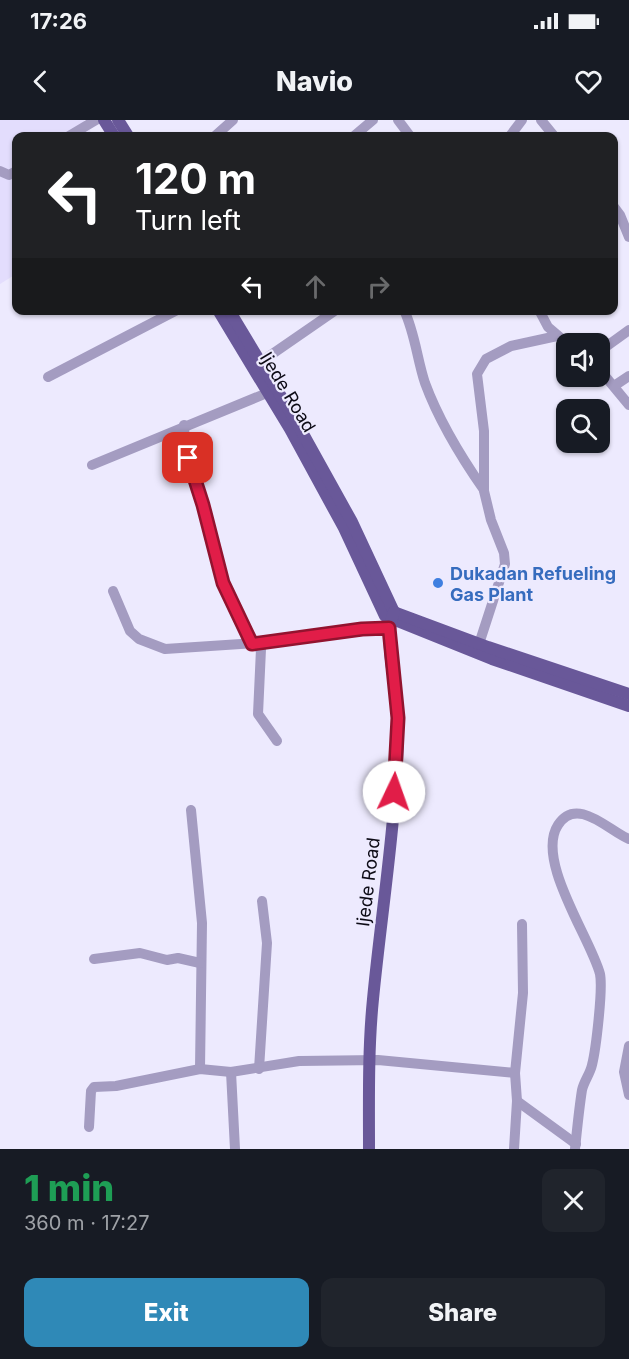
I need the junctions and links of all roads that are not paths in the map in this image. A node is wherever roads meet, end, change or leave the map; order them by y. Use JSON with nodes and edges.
{"nodes":[{"id":1,"x":96,"y":120,"type":"edge"},
{"id":2,"x":233,"y":120,"type":"edge"},
{"id":3,"x":373,"y":120,"type":"edge"},
{"id":4,"x":541,"y":120,"type":"edge"},
{"id":5,"x":76,"y":132,"type":"edge"},
{"id":6,"x":220,"y":132,"type":"edge"},
{"id":7,"x":359,"y":132,"type":"edge"},
{"id":8,"x":551,"y":132,"type":"edge"},
{"id":9,"x":618,"y":212,"type":"edge"},
{"id":10,"x":629,"y":237,"type":"edge"},
{"id":11,"x":167,"y":315,"type":"edge"},
{"id":12,"x":221,"y":315,"type":"edge"},
{"id":13,"x":231,"y":315,"type":"edge"},
{"id":14,"x":329,"y":315,"type":"edge"},
{"id":15,"x":407,"y":315,"type":"edge"},
{"id":16,"x":542,"y":315,"type":"edge"},
{"id":17,"x":629,"y":330,"type":"edge"},
{"id":18,"x":556,"y":335,"type":"edge"},
{"id":19,"x":556,"y":336,"type":"edge"},
{"id":20,"x":610,"y":344,"type":"edge"},
{"id":21,"x":256,"y":365,"type":"junction"},
{"id":22,"x":629,"y":376,"type":"edge"},
{"id":23,"x":48,"y":377,"type":"dead end"},
{"id":24,"x":610,"y":381,"type":"edge"},
{"id":25,"x":614,"y":386,"type":"junction"},
{"id":26,"x":267,"y":393,"type":"junction"},
{"id":27,"x":629,"y":405,"type":"edge"},
{"id":28,"x":184,"y":425,"type":"junction"},
{"id":29,"x":92,"y":465,"type":"dead end"},
{"id":30,"x":484,"y":491,"type":"junction"},
{"id":31,"x":112,"y":591,"type":"dead end"},
{"id":32,"x":391,"y":620,"type":"junction"},
{"id":33,"x":252,"y":644,"type":"junction"},
{"id":34,"x":479,"y":644,"type":"junction"},
{"id":35,"x":629,"y":694,"type":"edge"},
{"id":36,"x":629,"y":706,"type":"edge"},
{"id":37,"x":277,"y":741,"type":"dead end"},
{"id":38,"x":191,"y":810,"type":"dead end"},
{"id":39,"x":629,"y":838,"type":"edge"},
{"id":40,"x":262,"y":901,"type":"dead end"},
{"id":41,"x":522,"y":924,"type":"dead end"},
{"id":42,"x":94,"y":959,"type":"dead end"},
{"id":43,"x":200,"y":963,"type":"junction"},
{"id":44,"x":629,"y":1046,"type":"edge"},
{"id":45,"x":369,"y":1062,"type":"junction"},
{"id":46,"x":200,"y":1069,"type":"junction"},
{"id":47,"x":259,"y":1069,"type":"junction"},
{"id":48,"x":231,"y":1072,"type":"junction"},
{"id":49,"x":515,"y":1073,"type":"junction"},
{"id":50,"x":629,"y":1095,"type":"edge"},
{"id":51,"x":517,"y":1101,"type":"junction"},
{"id":52,"x":89,"y":1127,"type":"dead end"},
{"id":53,"x":576,"y":1147,"type":"edge"},
{"id":54,"x":235,"y":1149,"type":"edge"},
{"id":55,"x":369,"y":1149,"type":"edge"},
{"id":56,"x":514,"y":1149,"type":"edge"}],
"edges":[{"from":1,"to":5,"type":"street"},
{"from":2,"to":6,"type":"street"},
{"from":3,"to":7,"type":"street"},
{"from":4,"to":8,"type":"street"},
{"from":9,"to":10,"type":"street"},
{"from":11,"to":23,"type":"street"},
{"from":12,"to":21,"type":"main road","name":"Ijede Road"},
{"from":13,"to":21,"type":"main road","name":"Ijede Road"},
{"from":14,"to":21,"type":"street"},
{"from":15,"to":30,"type":"street"},
{"from":16,"to":18,"type":"street"},
{"from":17,"to":20,"type":"street"},
{"from":19,"to":30,"type":"street"},
{"from":21,"to":26,"type":"main road","name":"Ijede Road"},
{"from":21,"to":32,"type":"main road","name":"Ijede Road"},
{"from":22,"to":25,"type":"street"},
{"from":24,"to":25,"type":"street"},
{"from":25,"to":27,"type":"street"},
{"from":26,"to":28,"type":"street"},
{"from":26,"to":32,"type":"main road","name":"Ijede Road"},
{"from":28,"to":29,"type":"street"},
{"from":28,"to":33,"type":"street"},
{"from":30,"to":34,"type":"street"},
{"from":31,"to":33,"type":"street"},
{"from":32,"to":33,"type":"street"},
{"from":32,"to":34,"type":"main road"},
{"from":32,"to":36,"type":"main road"},
{"from":32,"to":45,"type":"main road","name":"Ijede Road"},
{"from":33,"to":37,"type":"street"},
{"from":34,"to":35,"type":"main road"},
{"from":38,"to":43,"type":"street"},
{"from":39,"to":53,"type":"street"},
{"from":40,"to":47,"type":"street"},
{"from":41,"to":49,"type":"street"},
{"from":42,"to":43,"type":"street"},
{"from":43,"to":46,"type":"street"},
{"from":44,"to":50,"type":"street"},
{"from":45,"to":47,"type":"street"},
{"from":45,"to":49,"type":"street"},
{"from":45,"to":55,"type":"main road","name":"Ijede Road"},
{"from":46,"to":48,"type":"street"},
{"from":46,"to":52,"type":"street"},
{"from":47,"to":48,"type":"street"},
{"from":48,"to":54,"type":"street"},
{"from":49,"to":51,"type":"street"},
{"from":51,"to":53,"type":"street"},
{"from":51,"to":56,"type":"street"}]}
